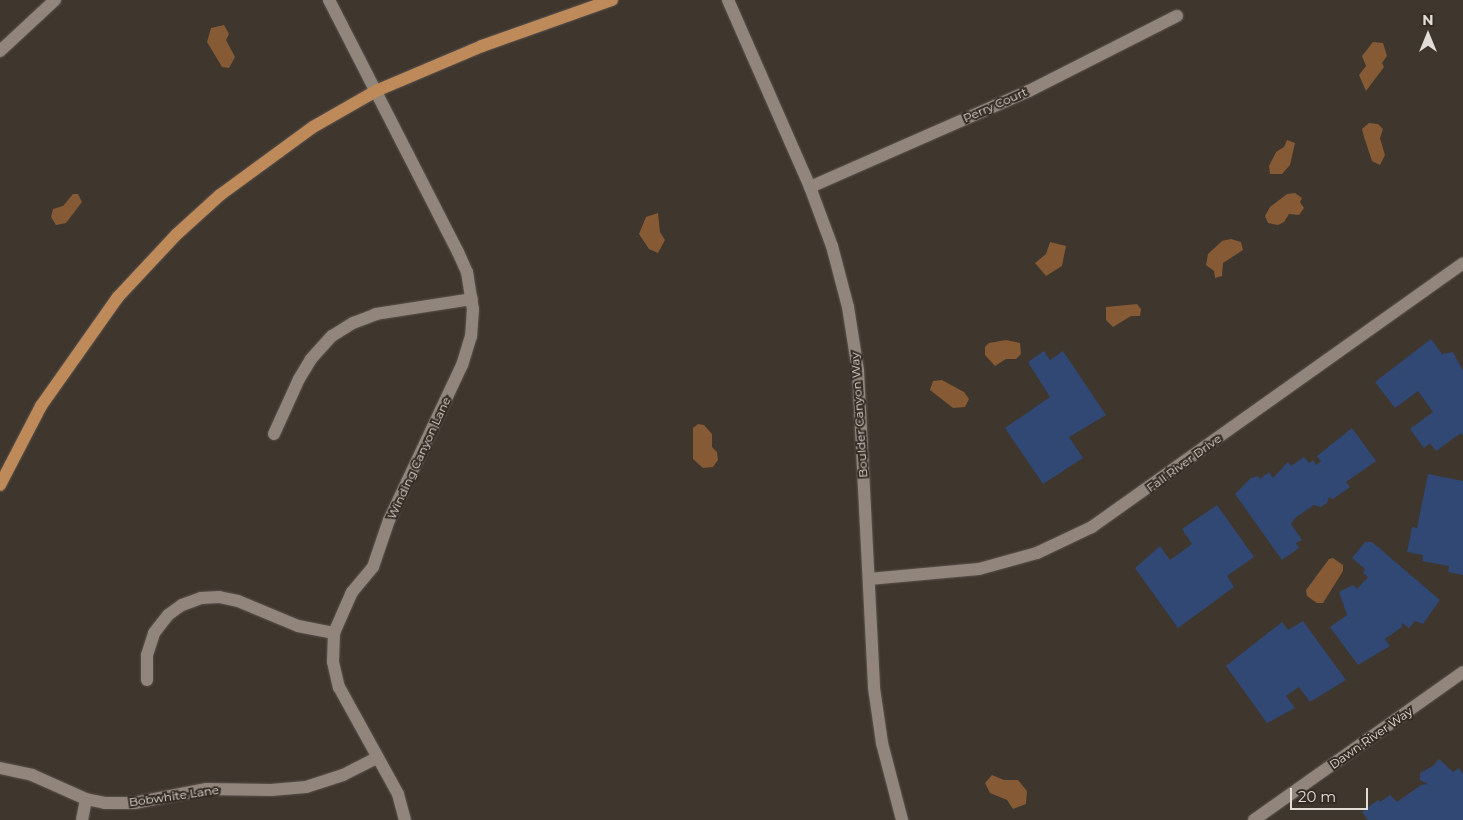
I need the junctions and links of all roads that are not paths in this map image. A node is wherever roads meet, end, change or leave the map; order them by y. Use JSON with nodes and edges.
{"nodes":[{"id":1,"x":55,"y":0,"type":"edge"},
{"id":2,"x":329,"y":0,"type":"edge"},
{"id":3,"x":612,"y":0,"type":"edge"},
{"id":4,"x":728,"y":0,"type":"edge"},
{"id":5,"x":1177,"y":16,"type":"dead end"},
{"id":6,"x":0,"y":51,"type":"edge"},
{"id":7,"x":376,"y":91,"type":"junction"},
{"id":8,"x":810,"y":187,"type":"junction"},
{"id":9,"x":1463,"y":263,"type":"edge"},
{"id":10,"x":472,"y":299,"type":"junction"},
{"id":11,"x":274,"y":434,"type":"dead end"},
{"id":12,"x":0,"y":486,"type":"edge"},
{"id":13,"x":868,"y":579,"type":"junction"},
{"id":14,"x":334,"y":633,"type":"junction"},
{"id":15,"x":1463,"y":672,"type":"edge"},
{"id":16,"x":147,"y":680,"type":"dead end"},
{"id":17,"x":378,"y":757,"type":"junction"},
{"id":18,"x":0,"y":768,"type":"edge"},
{"id":19,"x":86,"y":799,"type":"junction"},
{"id":20,"x":82,"y":820,"type":"edge"},
{"id":21,"x":405,"y":820,"type":"edge"},
{"id":22,"x":902,"y":820,"type":"edge"},
{"id":23,"x":1254,"y":820,"type":"edge"}],
"edges":[{"from":1,"to":6,"type":"street"},
{"from":2,"to":7,"type":"street","name":"Winding Canyon Lane"},
{"from":3,"to":7,"type":"main road"},
{"from":4,"to":8,"type":"street","name":"Boulder Canyon Way"},
{"from":5,"to":8,"type":"street","name":"Perry Court"},
{"from":7,"to":10,"type":"street","name":"Winding Canyon Lane"},
{"from":7,"to":12,"type":"main road"},
{"from":8,"to":13,"type":"street","name":"Boulder Canyon Way"},
{"from":9,"to":13,"type":"street","name":"Fall River Drive"},
{"from":10,"to":11,"type":"street"},
{"from":10,"to":14,"type":"street","name":"Winding Canyon Lane"},
{"from":13,"to":22,"type":"street","name":"Boulder Canyon Way"},
{"from":14,"to":16,"type":"street"},
{"from":14,"to":17,"type":"street","name":"Winding Canyon Lane"},
{"from":15,"to":23,"type":"street","name":"Dawn River Way"},
{"from":17,"to":19,"type":"street","name":"Bobwhite Lane"},
{"from":17,"to":21,"type":"street","name":"Winding Canyon Lane"},
{"from":18,"to":19,"type":"street","name":"Bobwhite Lane"},
{"from":19,"to":20,"type":"street"}]}
